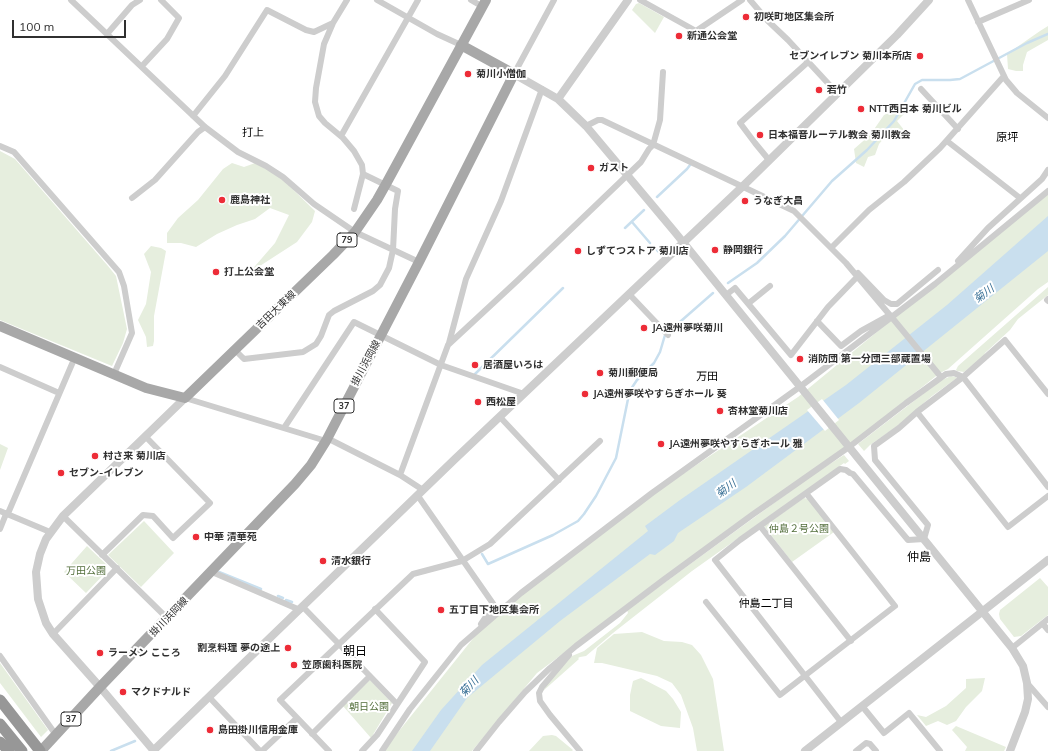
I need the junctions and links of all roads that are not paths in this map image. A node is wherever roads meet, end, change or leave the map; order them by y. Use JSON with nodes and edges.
{"nodes":[{"id":1,"x":71,"y":0,"type":"edge"},
{"id":2,"x":140,"y":0,"type":"edge"},
{"id":3,"x":161,"y":0,"type":"edge"},
{"id":4,"x":347,"y":0,"type":"edge"},
{"id":5,"x":377,"y":0,"type":"edge"},
{"id":6,"x":418,"y":0,"type":"edge"},
{"id":7,"x":471,"y":0,"type":"edge"},
{"id":8,"x":554,"y":0,"type":"edge"},
{"id":9,"x":628,"y":0,"type":"edge"},
{"id":10,"x":640,"y":0,"type":"edge"},
{"id":11,"x":742,"y":0,"type":"edge"},
{"id":12,"x":750,"y":0,"type":"edge"},
{"id":13,"x":929,"y":0,"type":"edge"},
{"id":14,"x":968,"y":0,"type":"edge"},
{"id":15,"x":1029,"y":0,"type":"edge"},
{"id":16,"x":485,"y":3,"type":"edge"},
{"id":17,"x":408,"y":18,"type":"junction"},
{"id":18,"x":978,"y":22,"type":"junction"},
{"id":19,"x":333,"y":23,"type":"junction"},
{"id":20,"x":107,"y":34,"type":"junction"},
{"id":21,"x":461,"y":45,"type":"junction"},
{"id":22,"x":808,"y":62,"type":"junction"},
{"id":23,"x":142,"y":66,"type":"junction"},
{"id":24,"x":663,"y":72,"type":"dead end"},
{"id":25,"x":514,"y":74,"type":"junction"},
{"id":26,"x":1004,"y":76,"type":"junction"},
{"id":27,"x":542,"y":89,"type":"junction"},
{"id":28,"x":920,"y":89,"type":"dead end"},
{"id":29,"x":837,"y":93,"type":"junction"},
{"id":30,"x":558,"y":99,"type":"junction"},
{"id":31,"x":193,"y":116,"type":"junction"},
{"id":32,"x":1048,"y":118,"type":"edge"},
{"id":33,"x":586,"y":126,"type":"junction"},
{"id":34,"x":205,"y":127,"type":"junction"},
{"id":35,"x":958,"y":129,"type":"junction"},
{"id":36,"x":341,"y":136,"type":"junction"},
{"id":37,"x":947,"y":141,"type":"junction"},
{"id":38,"x":654,"y":145,"type":"junction"},
{"id":39,"x":0,"y":146,"type":"edge"},
{"id":40,"x":769,"y":160,"type":"junction"},
{"id":41,"x":1048,"y":170,"type":"edge"},
{"id":42,"x":363,"y":174,"type":"junction"},
{"id":43,"x":627,"y":175,"type":"junction"},
{"id":44,"x":386,"y":184,"type":"junction"},
{"id":45,"x":742,"y":187,"type":"junction"},
{"id":46,"x":1048,"y":191,"type":"edge"},
{"id":47,"x":132,"y":198,"type":"dead end"},
{"id":48,"x":1020,"y":198,"type":"junction"},
{"id":49,"x":354,"y":209,"type":"dead end"},
{"id":50,"x":355,"y":232,"type":"junction"},
{"id":51,"x":683,"y":243,"type":"junction"},
{"id":52,"x":831,"y":248,"type":"junction"},
{"id":53,"x":393,"y":250,"type":"junction"},
{"id":54,"x":419,"y":262,"type":"junction"},
{"id":55,"x":846,"y":263,"type":"junction"},
{"id":56,"x":938,"y":270,"type":"dead end"},
{"id":57,"x":857,"y":276,"type":"junction"},
{"id":58,"x":944,"y":277,"type":"junction"},
{"id":59,"x":770,"y":286,"type":"dead end"},
{"id":60,"x":724,"y":293,"type":"junction"},
{"id":61,"x":629,"y":294,"type":"junction"},
{"id":62,"x":749,"y":303,"type":"junction"},
{"id":63,"x":892,"y":317,"type":"junction"},
{"id":64,"x":817,"y":321,"type":"junction"},
{"id":65,"x":0,"y":326,"type":"edge"},
{"id":66,"x":667,"y":333,"type":"dead end"},
{"id":67,"x":380,"y":336,"type":"junction"},
{"id":68,"x":448,"y":345,"type":"junction"},
{"id":69,"x":235,"y":350,"type":"junction"},
{"id":70,"x":75,"y":357,"type":"junction"},
{"id":71,"x":441,"y":365,"type":"junction"},
{"id":72,"x":0,"y":367,"type":"edge"},
{"id":73,"x":114,"y":374,"type":"junction"},
{"id":74,"x":940,"y":376,"type":"junction"},
{"id":75,"x":962,"y":377,"type":"junction"},
{"id":76,"x":802,"y":388,"type":"junction"},
{"id":77,"x":60,"y":393,"type":"junction"},
{"id":78,"x":524,"y":394,"type":"junction"},
{"id":79,"x":1048,"y":394,"type":"edge"},
{"id":80,"x":185,"y":398,"type":"junction"},
{"id":81,"x":917,"y":412,"type":"junction"},
{"id":82,"x":500,"y":417,"type":"junction"},
{"id":83,"x":284,"y":428,"type":"junction"},
{"id":84,"x":145,"y":436,"type":"junction"},
{"id":85,"x":326,"y":440,"type":"junction"},
{"id":86,"x":600,"y":441,"type":"dead end"},
{"id":87,"x":848,"y":446,"type":"junction"},
{"id":88,"x":400,"y":475,"type":"junction"},
{"id":89,"x":559,"y":480,"type":"junction"},
{"id":90,"x":1048,"y":487,"type":"edge"},
{"id":91,"x":420,"y":493,"type":"junction"},
{"id":92,"x":806,"y":493,"type":"junction"},
{"id":93,"x":1048,"y":496,"type":"edge"},
{"id":94,"x":0,"y":511,"type":"edge"},
{"id":95,"x":6,"y":514,"type":"junction"},
{"id":96,"x":63,"y":516,"type":"junction"},
{"id":97,"x":760,"y":526,"type":"junction"},
{"id":98,"x":0,"y":529,"type":"edge"},
{"id":99,"x":50,"y":532,"type":"junction"},
{"id":100,"x":924,"y":539,"type":"junction"},
{"id":101,"x":102,"y":555,"type":"junction"},
{"id":102,"x":1048,"y":560,"type":"edge"},
{"id":103,"x":462,"y":561,"type":"junction"},
{"id":104,"x":117,"y":568,"type":"junction"},
{"id":105,"x":212,"y":572,"type":"junction"},
{"id":106,"x":706,"y":602,"type":"dead end"},
{"id":107,"x":301,"y":608,"type":"junction"},
{"id":108,"x":375,"y":609,"type":"junction"},
{"id":109,"x":983,"y":612,"type":"junction"},
{"id":110,"x":167,"y":618,"type":"junction"},
{"id":111,"x":1045,"y":621,"type":"edge"},
{"id":112,"x":1048,"y":630,"type":"edge"},
{"id":113,"x":477,"y":631,"type":"junction"},
{"id":114,"x":53,"y":634,"type":"junction"},
{"id":115,"x":851,"y":641,"type":"junction"},
{"id":116,"x":338,"y":644,"type":"junction"},
{"id":117,"x":576,"y":646,"type":"junction"},
{"id":118,"x":1012,"y":648,"type":"junction"},
{"id":119,"x":0,"y":656,"type":"edge"},
{"id":120,"x":370,"y":676,"type":"junction"},
{"id":121,"x":806,"y":676,"type":"junction"},
{"id":122,"x":1027,"y":683,"type":"junction"},
{"id":123,"x":100,"y":687,"type":"junction"},
{"id":124,"x":209,"y":697,"type":"junction"},
{"id":125,"x":0,"y":700,"type":"edge"},
{"id":126,"x":397,"y":704,"type":"junction"},
{"id":127,"x":862,"y":706,"type":"junction"},
{"id":128,"x":1048,"y":707,"type":"edge"},
{"id":129,"x":297,"y":718,"type":"junction"},
{"id":130,"x":841,"y":722,"type":"junction"},
{"id":131,"x":0,"y":724,"type":"edge"},
{"id":132,"x":312,"y":734,"type":"junction"},
{"id":133,"x":56,"y":735,"type":"junction"},
{"id":134,"x":0,"y":742,"type":"edge"},
{"id":135,"x":39,"y":749,"type":"edge"},
{"id":136,"x":9,"y":751,"type":"edge"},
{"id":137,"x":22,"y":751,"type":"edge"},
{"id":138,"x":153,"y":751,"type":"edge"},
{"id":139,"x":261,"y":751,"type":"edge"},
{"id":140,"x":329,"y":751,"type":"edge"},
{"id":141,"x":362,"y":751,"type":"edge"},
{"id":142,"x":382,"y":751,"type":"edge"},
{"id":143,"x":476,"y":751,"type":"edge"},
{"id":144,"x":580,"y":751,"type":"edge"},
{"id":145,"x":805,"y":751,"type":"edge"},
{"id":146,"x":856,"y":751,"type":"edge"},
{"id":147,"x":876,"y":751,"type":"edge"},
{"id":148,"x":940,"y":751,"type":"edge"},
{"id":149,"x":1010,"y":751,"type":"edge"}],
"edges":[{"from":1,"to":20,"type":"street"},
{"from":2,"to":20,"type":"street"},
{"from":3,"to":23,"type":"street"},
{"from":4,"to":19,"type":"street"},
{"from":5,"to":17,"type":"street"},
{"from":6,"to":17,"type":"street"},
{"from":7,"to":16,"type":"street"},
{"from":8,"to":25,"type":"street"},
{"from":9,"to":30,"type":"street"},
{"from":10,"to":11,"type":"street"},
{"from":12,"to":22,"type":"street"},
{"from":13,"to":29,"type":"street"},
{"from":14,"to":18,"type":"street"},
{"from":15,"to":18,"type":"street"},
{"from":16,"to":21,"type":"main road"},
{"from":17,"to":21,"type":"street"},
{"from":17,"to":36,"type":"street"},
{"from":18,"to":26,"type":"street"},
{"from":19,"to":31,"type":"street"},
{"from":19,"to":36,"type":"street"},
{"from":20,"to":23,"type":"street"},
{"from":21,"to":25,"type":"main road"},
{"from":21,"to":44,"type":"main road","name":"吉田大東線","number":"79"},
{"from":22,"to":29,"type":"street"},
{"from":22,"to":40,"type":"street"},
{"from":23,"to":31,"type":"street"},
{"from":24,"to":38,"type":"street"},
{"from":25,"to":27,"type":"street"},
{"from":25,"to":54,"type":"main road","name":"掛川浜岡線","number":"37"},
{"from":26,"to":32,"type":"street"},
{"from":26,"to":35,"type":"street"},
{"from":27,"to":30,"type":"street"},
{"from":27,"to":68,"type":"street"},
{"from":28,"to":35,"type":"street"},
{"from":29,"to":40,"type":"street"},
{"from":30,"to":33,"type":"street"},
{"from":31,"to":34,"type":"street"},
{"from":33,"to":38,"type":"street"},
{"from":33,"to":43,"type":"street"},
{"from":34,"to":47,"type":"street"},
{"from":34,"to":50,"type":"street"},
{"from":35,"to":37,"type":"street"},
{"from":36,"to":42,"type":"street"},
{"from":37,"to":48,"type":"street"},
{"from":37,"to":52,"type":"street"},
{"from":38,"to":43,"type":"street"},
{"from":38,"to":45,"type":"street"},
{"from":39,"to":73,"type":"street"},
{"from":40,"to":45,"type":"street"},
{"from":41,"to":48,"type":"street"},
{"from":42,"to":44,"type":"street"},
{"from":42,"to":49,"type":"street"},
{"from":43,"to":51,"type":"street"},
{"from":43,"to":68,"type":"street"},
{"from":44,"to":50,"type":"main road","name":"吉田大東線","number":"79"},
{"from":44,"to":53,"type":"street"},
{"from":45,"to":51,"type":"street"},
{"from":45,"to":52,"type":"street"},
{"from":46,"to":58,"type":"street"},
{"from":48,"to":58,"type":"street"},
{"from":50,"to":53,"type":"street"},
{"from":50,"to":69,"type":"main road","name":"吉田大東線","number":"79"},
{"from":51,"to":60,"type":"street"},
{"from":51,"to":61,"type":"street"},
{"from":52,"to":55,"type":"street"},
{"from":53,"to":54,"type":"street"},
{"from":53,"to":69,"type":"street"},
{"from":54,"to":67,"type":"main road","name":"掛川浜岡線","number":"37"},
{"from":55,"to":56,"type":"street"},
{"from":55,"to":57,"type":"street"},
{"from":57,"to":63,"type":"street"},
{"from":57,"to":64,"type":"street"},
{"from":58,"to":63,"type":"street"},
{"from":59,"to":62,"type":"street"},
{"from":60,"to":62,"type":"street"},
{"from":60,"to":76,"type":"street"},
{"from":61,"to":66,"type":"street"},
{"from":61,"to":78,"type":"street"},
{"from":62,"to":64,"type":"street"},
{"from":63,"to":64,"type":"street"},
{"from":63,"to":74,"type":"street"},
{"from":63,"to":76,"type":"street"},
{"from":65,"to":70,"type":"main road"},
{"from":67,"to":71,"type":"street"},
{"from":67,"to":83,"type":"street"},
{"from":67,"to":85,"type":"main road","name":"掛川浜岡線","number":"37"},
{"from":68,"to":71,"type":"street"},
{"from":69,"to":80,"type":"main road","name":"吉田大東線","number":"79"},
{"from":70,"to":73,"type":"main road"},
{"from":70,"to":77,"type":"street"},
{"from":71,"to":78,"type":"street"},
{"from":71,"to":88,"type":"street"},
{"from":72,"to":77,"type":"street"},
{"from":73,"to":80,"type":"main road"},
{"from":74,"to":75,"type":"street"},
{"from":74,"to":87,"type":"street"},
{"from":75,"to":79,"type":"street"},
{"from":75,"to":81,"type":"street"},
{"from":75,"to":90,"type":"street"},
{"from":76,"to":87,"type":"street"},
{"from":76,"to":113,"type":"street"},
{"from":77,"to":95,"type":"street"},
{"from":78,"to":82,"type":"street"},
{"from":80,"to":83,"type":"street"},
{"from":80,"to":84,"type":"street"},
{"from":81,"to":93,"type":"street"},
{"from":81,"to":100,"type":"street"},
{"from":82,"to":89,"type":"street"},
{"from":82,"to":91,"type":"street"},
{"from":83,"to":85,"type":"street"},
{"from":84,"to":96,"type":"street"},
{"from":84,"to":101,"type":"street"},
{"from":85,"to":88,"type":"street"},
{"from":85,"to":105,"type":"main road","name":"掛川浜岡線","number":"37"},
{"from":86,"to":89,"type":"street"},
{"from":87,"to":100,"type":"street"},
{"from":87,"to":117,"type":"street"},
{"from":88,"to":91,"type":"street"},
{"from":89,"to":103,"type":"street"},
{"from":91,"to":103,"type":"street"},
{"from":91,"to":107,"type":"street"},
{"from":92,"to":97,"type":"street"},
{"from":92,"to":100,"type":"street"},
{"from":92,"to":115,"type":"street"},
{"from":94,"to":95,"type":"street"},
{"from":95,"to":98,"type":"street"},
{"from":95,"to":99,"type":"street"},
{"from":96,"to":99,"type":"street"},
{"from":96,"to":101,"type":"street"},
{"from":97,"to":115,"type":"street"},
{"from":97,"to":121,"type":"street"},
{"from":99,"to":114,"type":"street"},
{"from":100,"to":109,"type":"street"},
{"from":101,"to":104,"type":"street"},
{"from":102,"to":109,"type":"street"},
{"from":103,"to":108,"type":"street"},
{"from":103,"to":113,"type":"street"},
{"from":104,"to":110,"type":"street"},
{"from":104,"to":114,"type":"street"},
{"from":105,"to":107,"type":"street"},
{"from":105,"to":110,"type":"main road","name":"掛川浜岡線","number":"37"},
{"from":106,"to":121,"type":"street"},
{"from":107,"to":116,"type":"street"},
{"from":107,"to":124,"type":"street"},
{"from":108,"to":116,"type":"street"},
{"from":108,"to":126,"type":"street"},
{"from":109,"to":118,"type":"street"},
{"from":109,"to":127,"type":"street"},
{"from":110,"to":123,"type":"main road","name":"掛川浜岡線","number":"37"},
{"from":111,"to":112,"type":"street"},
{"from":111,"to":118,"type":"street"},
{"from":113,"to":142,"type":"street"},
{"from":114,"to":123,"type":"street"},
{"from":115,"to":121,"type":"street"},
{"from":116,"to":120,"type":"street"},
{"from":116,"to":129,"type":"street"},
{"from":117,"to":143,"type":"street"},
{"from":117,"to":144,"type":"street"},
{"from":118,"to":122,"type":"street"},
{"from":119,"to":133,"type":"street"},
{"from":120,"to":126,"type":"street"},
{"from":120,"to":132,"type":"street"},
{"from":121,"to":130,"type":"street"},
{"from":122,"to":128,"type":"street"},
{"from":122,"to":149,"type":"street"},
{"from":123,"to":133,"type":"main road","name":"掛川浜岡線","number":"37"},
{"from":123,"to":138,"type":"street"},
{"from":124,"to":138,"type":"street"},
{"from":124,"to":139,"type":"street"},
{"from":125,"to":135,"type":"highway"},
{"from":126,"to":141,"type":"street"},
{"from":127,"to":130,"type":"street"},
{"from":127,"to":148,"type":"street"},
{"from":129,"to":132,"type":"street"},
{"from":129,"to":139,"type":"street"},
{"from":130,"to":145,"type":"street"},
{"from":131,"to":137,"type":"highway"},
{"from":132,"to":140,"type":"street"},
{"from":133,"to":135,"type":"main road","name":"掛川浜岡線","number":"37"},
{"from":134,"to":136,"type":"highway"},
{"from":146,"to":147,"type":"street"}]}
